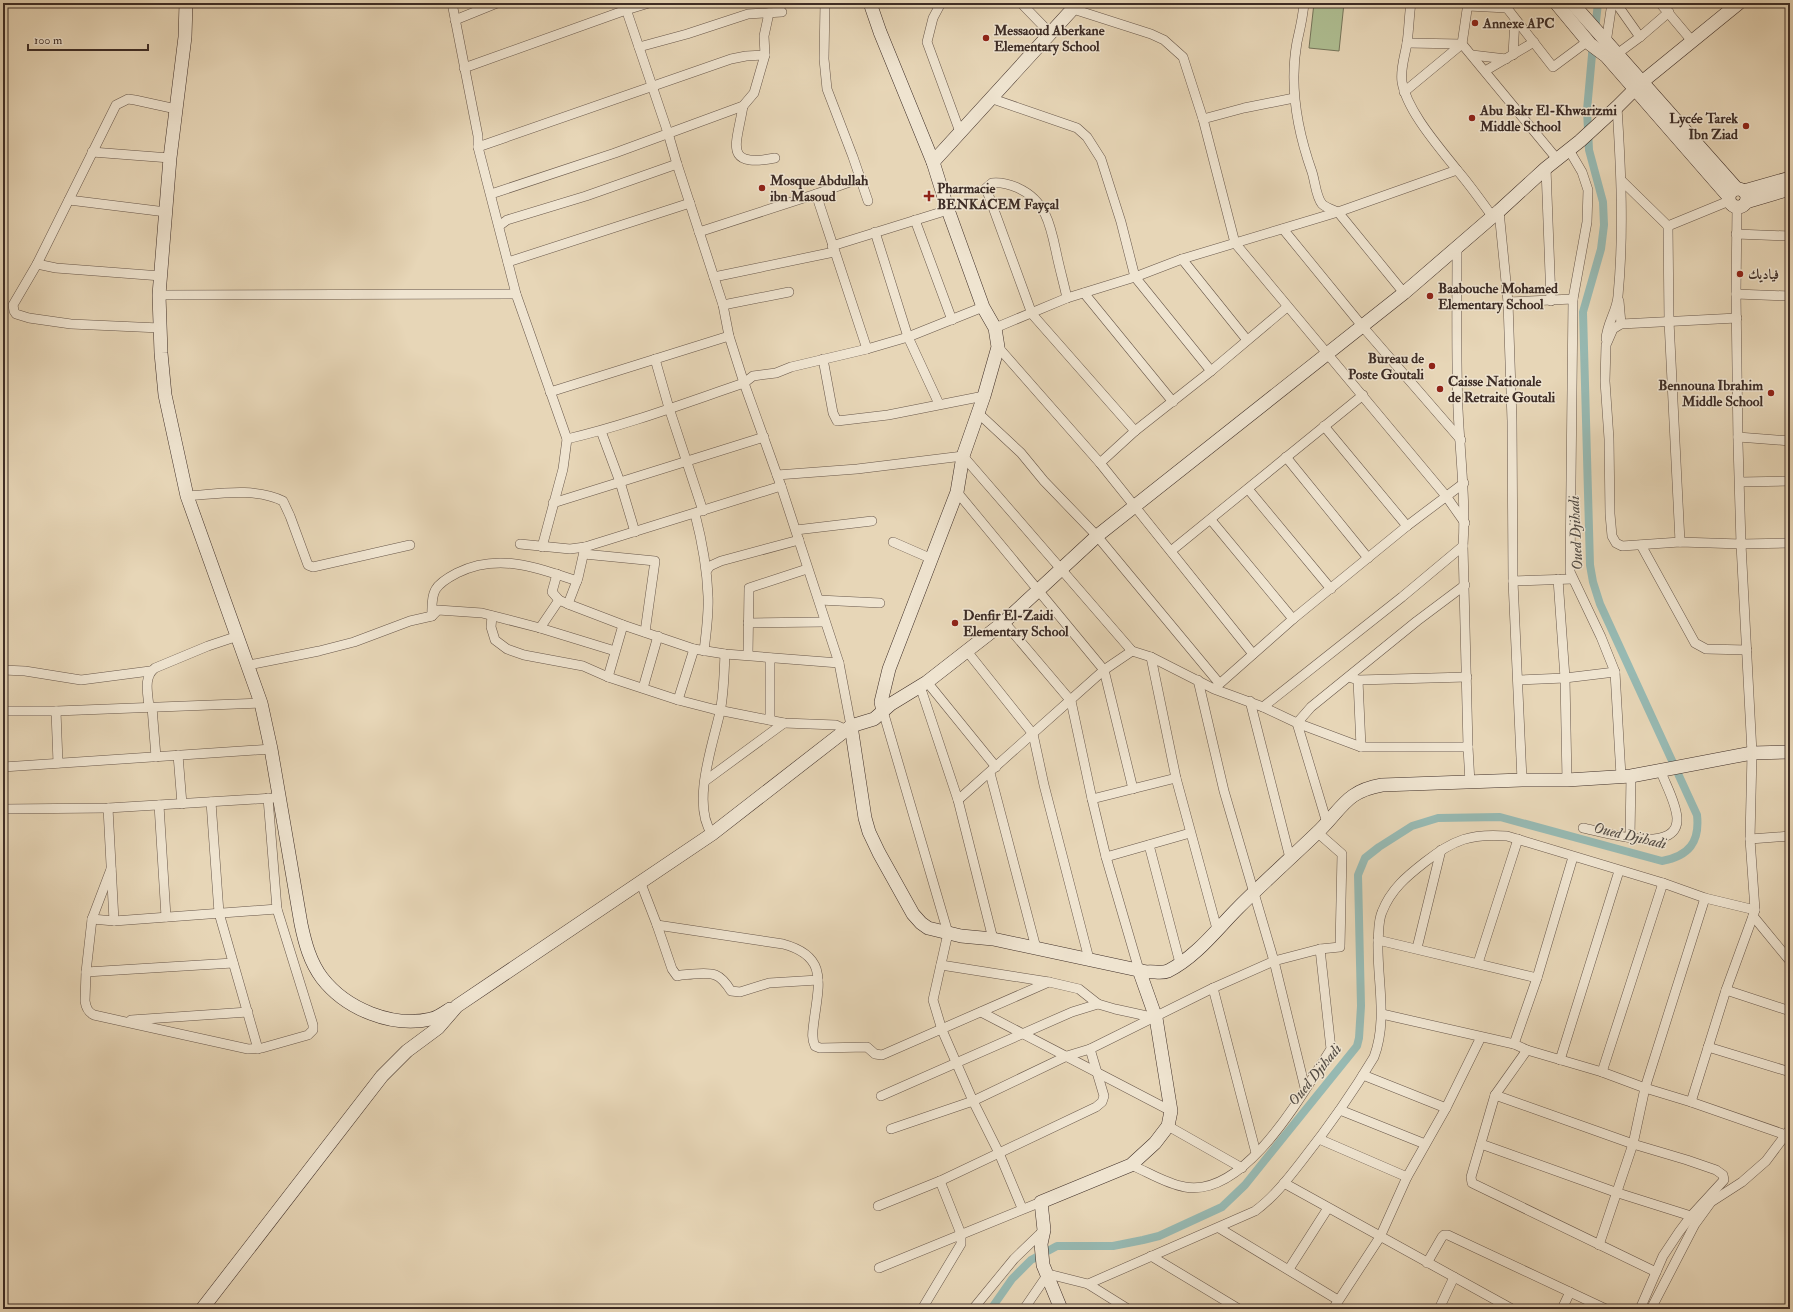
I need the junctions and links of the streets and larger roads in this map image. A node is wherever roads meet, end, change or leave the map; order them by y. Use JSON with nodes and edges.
{"nodes":[{"id":1,"x":186,"y":3,"type":"edge"},
{"id":2,"x":452,"y":3,"type":"edge"},
{"id":3,"x":497,"y":3,"type":"edge"},
{"id":4,"x":649,"y":3,"type":"edge"},
{"id":5,"x":825,"y":3,"type":"edge"},
{"id":6,"x":870,"y":3,"type":"edge"},
{"id":7,"x":941,"y":3,"type":"edge"},
{"id":8,"x":1021,"y":3,"type":"edge"},
{"id":9,"x":1304,"y":3,"type":"edge"},
{"id":10,"x":1411,"y":3,"type":"edge"},
{"id":11,"x":1556,"y":3,"type":"edge"},
{"id":12,"x":1572,"y":3,"type":"edge"},
{"id":13,"x":1612,"y":3,"type":"edge"},
{"id":14,"x":1616,"y":3,"type":"edge"},
{"id":15,"x":1739,"y":3,"type":"edge"},
{"id":16,"x":1074,"y":5,"type":"edge"},
{"id":17,"x":1468,"y":5,"type":"edge"},
{"id":18,"x":625,"y":6,"type":"edge"},
{"id":19,"x":1505,"y":6,"type":"edge"},
{"id":20,"x":1666,"y":6,"type":"edge"},
{"id":21,"x":782,"y":12,"type":"dead end"},
{"id":22,"x":769,"y":13,"type":"junction"},
{"id":23,"x":1515,"y":19,"type":"junction"},
{"id":24,"x":455,"y":20,"type":"junction"},
{"id":25,"x":1051,"y":34,"type":"junction"},
{"id":26,"x":1640,"y":37,"type":"junction"},
{"id":27,"x":1597,"y":41,"type":"junction"},
{"id":28,"x":1692,"y":41,"type":"junction"},
{"id":29,"x":1534,"y":42,"type":"junction"},
{"id":30,"x":1407,"y":43,"type":"junction"},
{"id":31,"x":1462,"y":44,"type":"junction"},
{"id":32,"x":639,"y":47,"type":"junction"},
{"id":33,"x":765,"y":55,"type":"junction"},
{"id":34,"x":1472,"y":55,"type":"junction"},
{"id":35,"x":1611,"y":55,"type":"junction"},
{"id":36,"x":1509,"y":57,"type":"junction"},
{"id":37,"x":464,"y":68,"type":"junction"},
{"id":38,"x":1485,"y":71,"type":"junction"},
{"id":39,"x":1638,"y":85,"type":"junction"},
{"id":40,"x":652,"y":86,"type":"junction"},
{"id":41,"x":1404,"y":92,"type":"junction"},
{"id":42,"x":990,"y":98,"type":"junction"},
{"id":43,"x":1294,"y":98,"type":"junction"},
{"id":44,"x":743,"y":106,"type":"junction"},
{"id":45,"x":1618,"y":107,"type":"junction"},
{"id":46,"x":176,"y":109,"type":"junction"},
{"id":47,"x":1203,"y":119,"type":"junction"},
{"id":48,"x":960,"y":132,"type":"junction"},
{"id":49,"x":668,"y":134,"type":"junction"},
{"id":50,"x":478,"y":147,"type":"junction"},
{"id":51,"x":1569,"y":150,"type":"junction"},
{"id":52,"x":92,"y":152,"type":"junction"},
{"id":53,"x":170,"y":158,"type":"junction"},
{"id":54,"x":775,"y":158,"type":"dead end"},
{"id":55,"x":1557,"y":159,"type":"junction"},
{"id":56,"x":933,"y":162,"type":"junction"},
{"id":57,"x":677,"y":164,"type":"junction"},
{"id":58,"x":1546,"y":168,"type":"junction"},
{"id":59,"x":1458,"y":170,"type":"junction"},
{"id":60,"x":861,"y":178,"type":"junction"},
{"id":61,"x":1790,"y":178,"type":"edge"},
{"id":62,"x":1622,"y":181,"type":"junction"},
{"id":63,"x":1790,"y":189,"type":"edge"},
{"id":64,"x":491,"y":194,"type":"junction"},
{"id":65,"x":816,"y":194,"type":"junction"},
{"id":66,"x":1737,"y":198,"type":"junction"},
{"id":67,"x":69,"y":200,"type":"junction"},
{"id":68,"x":868,"y":201,"type":"dead end"},
{"id":69,"x":690,"y":203,"type":"junction"},
{"id":70,"x":948,"y":210,"type":"junction"},
{"id":71,"x":166,"y":212,"type":"junction"},
{"id":72,"x":1338,"y":212,"type":"junction"},
{"id":73,"x":1496,"y":214,"type":"junction"},
{"id":74,"x":915,"y":220,"type":"junction"},
{"id":75,"x":499,"y":226,"type":"junction"},
{"id":76,"x":1668,"y":226,"type":"junction"},
{"id":77,"x":1284,"y":229,"type":"junction"},
{"id":78,"x":699,"y":232,"type":"junction"},
{"id":79,"x":875,"y":232,"type":"junction"},
{"id":80,"x":1736,"y":234,"type":"junction"},
{"id":81,"x":1790,"y":236,"type":"edge"},
{"id":82,"x":1235,"y":243,"type":"junction"},
{"id":83,"x":1457,"y":247,"type":"junction"},
{"id":84,"x":833,"y":249,"type":"junction"},
{"id":85,"x":1182,"y":260,"type":"junction"},
{"id":86,"x":508,"y":262,"type":"junction"},
{"id":87,"x":37,"y":264,"type":"junction"},
{"id":88,"x":161,"y":276,"type":"junction"},
{"id":89,"x":714,"y":277,"type":"junction"},
{"id":90,"x":1135,"y":277,"type":"junction"},
{"id":91,"x":789,"y":292,"type":"dead end"},
{"id":92,"x":1084,"y":293,"type":"junction"},
{"id":93,"x":1404,"y":293,"type":"junction"},
{"id":94,"x":516,"y":294,"type":"junction"},
{"id":95,"x":1736,"y":294,"type":"junction"},
{"id":96,"x":160,"y":295,"type":"junction"},
{"id":97,"x":1790,"y":296,"type":"edge"},
{"id":98,"x":1067,"y":298,"type":"junction"},
{"id":99,"x":1618,"y":298,"type":"junction"},
{"id":100,"x":1573,"y":299,"type":"junction"},
{"id":101,"x":1551,"y":301,"type":"junction"},
{"id":102,"x":1508,"y":302,"type":"junction"},
{"id":103,"x":723,"y":305,"type":"junction"},
{"id":104,"x":983,"y":306,"type":"junction"},
{"id":105,"x":1287,"y":307,"type":"junction"},
{"id":106,"x":1032,"y":314,"type":"junction"},
{"id":107,"x":1737,"y":318,"type":"junction"},
{"id":108,"x":952,"y":320,"type":"junction"},
{"id":109,"x":1669,"y":321,"type":"junction"},
{"id":110,"x":1621,"y":324,"type":"junction"},
{"id":111,"x":1363,"y":327,"type":"junction"},
{"id":112,"x":160,"y":328,"type":"junction"},
{"id":113,"x":995,"y":328,"type":"junction"},
{"id":114,"x":729,"y":336,"type":"junction"},
{"id":115,"x":908,"y":336,"type":"junction"},
{"id":116,"x":1247,"y":340,"type":"junction"},
{"id":117,"x":1606,"y":345,"type":"junction"},
{"id":118,"x":998,"y":347,"type":"junction"},
{"id":119,"x":867,"y":349,"type":"junction"},
{"id":120,"x":1328,"y":354,"type":"junction"},
{"id":121,"x":655,"y":359,"type":"junction"},
{"id":122,"x":823,"y":359,"type":"junction"},
{"id":123,"x":1211,"y":371,"type":"junction"},
{"id":124,"x":744,"y":383,"type":"junction"},
{"id":125,"x":550,"y":392,"type":"junction"},
{"id":126,"x":1363,"y":395,"type":"junction"},
{"id":127,"x":984,"y":396,"type":"junction"},
{"id":128,"x":1173,"y":402,"type":"junction"},
{"id":129,"x":939,"y":404,"type":"junction"},
{"id":130,"x":669,"y":408,"type":"junction"},
{"id":131,"x":977,"y":412,"type":"junction"},
{"id":132,"x":1324,"y":426,"type":"junction"},
{"id":133,"x":601,"y":431,"type":"junction"},
{"id":134,"x":1135,"y":431,"type":"junction"},
{"id":135,"x":764,"y":437,"type":"junction"},
{"id":136,"x":567,"y":439,"type":"junction"},
{"id":137,"x":1461,"y":440,"type":"junction"},
{"id":138,"x":1738,"y":440,"type":"junction"},
{"id":139,"x":1790,"y":441,"type":"edge"},
{"id":140,"x":1790,"y":446,"type":"edge"},
{"id":141,"x":963,"y":456,"type":"junction"},
{"id":142,"x":1286,"y":457,"type":"junction"},
{"id":143,"x":687,"y":461,"type":"junction"},
{"id":144,"x":1100,"y":463,"type":"junction"},
{"id":145,"x":777,"y":475,"type":"junction"},
{"id":146,"x":1790,"y":481,"type":"edge"},
{"id":147,"x":620,"y":482,"type":"junction"},
{"id":148,"x":1740,"y":482,"type":"junction"},
{"id":149,"x":1464,"y":483,"type":"junction"},
{"id":150,"x":781,"y":486,"type":"junction"},
{"id":151,"x":1248,"y":489,"type":"junction"},
{"id":152,"x":957,"y":492,"type":"junction"},
{"id":153,"x":187,"y":496,"type":"junction"},
{"id":154,"x":1446,"y":496,"type":"junction"},
{"id":155,"x":553,"y":503,"type":"junction"},
{"id":156,"x":1134,"y":506,"type":"junction"},
{"id":157,"x":699,"y":512,"type":"junction"},
{"id":158,"x":1211,"y":520,"type":"junction"},
{"id":159,"x":872,"y":521,"type":"dead end"},
{"id":160,"x":1465,"y":523,"type":"junction"},
{"id":161,"x":1407,"y":526,"type":"junction"},
{"id":162,"x":796,"y":530,"type":"junction"},
{"id":163,"x":635,"y":532,"type":"junction"},
{"id":164,"x":1097,"y":536,"type":"junction"},
{"id":165,"x":799,"y":540,"type":"junction"},
{"id":166,"x":893,"y":542,"type":"dead end"},
{"id":167,"x":1680,"y":542,"type":"junction"},
{"id":168,"x":1790,"y":543,"type":"edge"},
{"id":169,"x":520,"y":544,"type":"dead end"},
{"id":170,"x":1742,"y":544,"type":"junction"},
{"id":171,"x":410,"y":545,"type":"dead end"},
{"id":172,"x":1641,"y":545,"type":"junction"},
{"id":173,"x":1463,"y":546,"type":"junction"},
{"id":174,"x":542,"y":547,"type":"junction"},
{"id":175,"x":584,"y":550,"type":"junction"},
{"id":176,"x":1171,"y":551,"type":"junction"},
{"id":177,"x":1368,"y":558,"type":"junction"},
{"id":178,"x":932,"y":559,"type":"junction"},
{"id":179,"x":1061,"y":568,"type":"junction"},
{"id":180,"x":807,"y":569,"type":"junction"},
{"id":181,"x":707,"y":570,"type":"junction"},
{"id":182,"x":557,"y":574,"type":"junction"},
{"id":183,"x":1558,"y":579,"type":"junction"},
{"id":184,"x":1572,"y":579,"type":"junction"},
{"id":185,"x":577,"y":581,"type":"junction"},
{"id":186,"x":1513,"y":581,"type":"junction"},
{"id":187,"x":1465,"y":585,"type":"junction"},
{"id":188,"x":1331,"y":589,"type":"junction"},
{"id":189,"x":1038,"y":590,"type":"junction"},
{"id":190,"x":559,"y":600,"type":"junction"},
{"id":191,"x":819,"y":600,"type":"junction"},
{"id":192,"x":880,"y":603,"type":"dead end"},
{"id":193,"x":568,"y":604,"type":"junction"},
{"id":194,"x":432,"y":616,"type":"junction"},
{"id":195,"x":492,"y":616,"type":"junction"},
{"id":196,"x":1293,"y":619,"type":"junction"},
{"id":197,"x":825,"y":622,"type":"junction"},
{"id":198,"x":1004,"y":622,"type":"junction"},
{"id":199,"x":748,"y":623,"type":"junction"},
{"id":200,"x":623,"y":625,"type":"junction"},
{"id":201,"x":540,"y":628,"type":"junction"},
{"id":202,"x":645,"y":632,"type":"junction"},
{"id":203,"x":238,"y":636,"type":"junction"},
{"id":204,"x":658,"y":636,"type":"junction"},
{"id":205,"x":694,"y":649,"type":"junction"},
{"id":206,"x":966,"y":650,"type":"junction"},
{"id":207,"x":1747,"y":650,"type":"junction"},
{"id":208,"x":615,"y":651,"type":"junction"},
{"id":209,"x":704,"y":651,"type":"junction"},
{"id":210,"x":1132,"y":651,"type":"junction"},
{"id":211,"x":725,"y":654,"type":"junction"},
{"id":212,"x":1253,"y":654,"type":"junction"},
{"id":213,"x":748,"y":655,"type":"junction"},
{"id":214,"x":1151,"y":657,"type":"junction"},
{"id":215,"x":770,"y":658,"type":"junction"},
{"id":216,"x":839,"y":663,"type":"junction"},
{"id":217,"x":249,"y":665,"type":"junction"},
{"id":218,"x":3,"y":670,"type":"edge"},
{"id":219,"x":1104,"y":670,"type":"junction"},
{"id":220,"x":150,"y":672,"type":"junction"},
{"id":221,"x":1615,"y":672,"type":"junction"},
{"id":222,"x":608,"y":677,"type":"junction"},
{"id":223,"x":1467,"y":677,"type":"junction"},
{"id":224,"x":1354,"y":678,"type":"junction"},
{"id":225,"x":1565,"y":678,"type":"junction"},
{"id":226,"x":1198,"y":680,"type":"junction"},
{"id":227,"x":1518,"y":680,"type":"junction"},
{"id":228,"x":923,"y":684,"type":"junction"},
{"id":229,"x":1216,"y":686,"type":"junction"},
{"id":230,"x":643,"y":688,"type":"junction"},
{"id":231,"x":678,"y":700,"type":"junction"},
{"id":232,"x":1071,"y":701,"type":"junction"},
{"id":233,"x":1250,"y":702,"type":"junction"},
{"id":234,"x":261,"y":703,"type":"junction"},
{"id":235,"x":150,"y":707,"type":"junction"},
{"id":236,"x":1263,"y":707,"type":"junction"},
{"id":237,"x":3,"y":711,"type":"edge"},
{"id":238,"x":56,"y":711,"type":"junction"},
{"id":239,"x":720,"y":711,"type":"junction"},
{"id":240,"x":883,"y":711,"type":"junction"},
{"id":241,"x":770,"y":720,"type":"junction"},
{"id":242,"x":784,"y":723,"type":"junction"},
{"id":243,"x":1297,"y":723,"type":"junction"},
{"id":244,"x":849,"y":728,"type":"junction"},
{"id":245,"x":1033,"y":734,"type":"junction"},
{"id":246,"x":1468,"y":746,"type":"junction"},
{"id":247,"x":1360,"y":747,"type":"junction"},
{"id":248,"x":271,"y":749,"type":"junction"},
{"id":249,"x":1790,"y":752,"type":"edge"},
{"id":250,"x":1752,"y":753,"type":"junction"},
{"id":251,"x":178,"y":755,"type":"junction"},
{"id":252,"x":156,"y":757,"type":"junction"},
{"id":253,"x":58,"y":763,"type":"junction"},
{"id":254,"x":3,"y":767,"type":"edge"},
{"id":255,"x":1664,"y":769,"type":"junction"},
{"id":256,"x":993,"y":770,"type":"junction"},
{"id":257,"x":1626,"y":776,"type":"junction"},
{"id":258,"x":1176,"y":778,"type":"junction"},
{"id":259,"x":1522,"y":780,"type":"junction"},
{"id":260,"x":1567,"y":780,"type":"junction"},
{"id":261,"x":705,"y":781,"type":"junction"},
{"id":262,"x":1470,"y":783,"type":"junction"},
{"id":263,"x":1133,"y":789,"type":"junction"},
{"id":264,"x":274,"y":798,"type":"junction"},
{"id":265,"x":1092,"y":799,"type":"junction"},
{"id":266,"x":958,"y":800,"type":"junction"},
{"id":267,"x":211,"y":802,"type":"junction"},
{"id":268,"x":182,"y":804,"type":"junction"},
{"id":269,"x":160,"y":805,"type":"junction"},
{"id":270,"x":108,"y":808,"type":"junction"},
{"id":271,"x":3,"y":809,"type":"edge"},
{"id":272,"x":1322,"y":827,"type":"junction"},
{"id":273,"x":1583,"y":828,"type":"dead end"},
{"id":274,"x":1190,"y":832,"type":"junction"},
{"id":275,"x":712,"y":834,"type":"junction"},
{"id":276,"x":1790,"y":836,"type":"edge"},
{"id":277,"x":1630,"y":837,"type":"junction"},
{"id":278,"x":1518,"y":839,"type":"junction"},
{"id":279,"x":1750,"y":839,"type":"junction"},
{"id":280,"x":1149,"y":845,"type":"junction"},
{"id":281,"x":1441,"y":850,"type":"junction"},
{"id":282,"x":1106,"y":857,"type":"junction"},
{"id":283,"x":1573,"y":857,"type":"junction"},
{"id":284,"x":1290,"y":858,"type":"junction"},
{"id":285,"x":111,"y":869,"type":"junction"},
{"id":286,"x":1619,"y":871,"type":"junction"},
{"id":287,"x":640,"y":881,"type":"junction"},
{"id":288,"x":1663,"y":883,"type":"junction"},
{"id":289,"x":1254,"y":892,"type":"junction"},
{"id":290,"x":1705,"y":898,"type":"junction"},
{"id":291,"x":276,"y":909,"type":"junction"},
{"id":292,"x":219,"y":913,"type":"junction"},
{"id":293,"x":1754,"y":913,"type":"junction"},
{"id":294,"x":166,"y":917,"type":"junction"},
{"id":295,"x":92,"y":919,"type":"junction"},
{"id":296,"x":114,"y":920,"type":"junction"},
{"id":297,"x":657,"y":925,"type":"junction"},
{"id":298,"x":1217,"y":929,"type":"junction"},
{"id":299,"x":948,"y":933,"type":"junction"},
{"id":300,"x":993,"y":939,"type":"junction"},
{"id":301,"x":1378,"y":940,"type":"junction"},
{"id":302,"x":1036,"y":948,"type":"junction"},
{"id":303,"x":1417,"y":948,"type":"junction"},
{"id":304,"x":1320,"y":950,"type":"junction"},
{"id":305,"x":1089,"y":959,"type":"junction"},
{"id":306,"x":1274,"y":961,"type":"junction"},
{"id":307,"x":1790,"y":961,"type":"edge"},
{"id":308,"x":1180,"y":962,"type":"junction"},
{"id":309,"x":233,"y":963,"type":"junction"},
{"id":310,"x":1478,"y":963,"type":"junction"},
{"id":311,"x":941,"y":965,"type":"junction"},
{"id":312,"x":1139,"y":970,"type":"junction"},
{"id":313,"x":86,"y":972,"type":"junction"},
{"id":314,"x":1537,"y":978,"type":"junction"},
{"id":315,"x":818,"y":980,"type":"junction"},
{"id":316,"x":1049,"y":982,"type":"junction"},
{"id":317,"x":1213,"y":988,"type":"junction"},
{"id":318,"x":1726,"y":990,"type":"junction"},
{"id":319,"x":1098,"y":1004,"type":"junction"},
{"id":320,"x":457,"y":1006,"type":"junction"},
{"id":321,"x":1790,"y":1011,"type":"edge"},
{"id":322,"x":248,"y":1012,"type":"junction"},
{"id":323,"x":981,"y":1012,"type":"junction"},
{"id":324,"x":1382,"y":1014,"type":"junction"},
{"id":325,"x":1156,"y":1018,"type":"junction"},
{"id":326,"x":121,"y":1021,"type":"junction"},
{"id":327,"x":942,"y":1030,"type":"junction"},
{"id":328,"x":1023,"y":1034,"type":"junction"},
{"id":329,"x":1481,"y":1037,"type":"junction"},
{"id":330,"x":1514,"y":1044,"type":"junction"},
{"id":331,"x":1708,"y":1047,"type":"junction"},
{"id":332,"x":258,"y":1049,"type":"junction"},
{"id":333,"x":1090,"y":1049,"type":"junction"},
{"id":334,"x":1527,"y":1050,"type":"junction"},
{"id":335,"x":1067,"y":1056,"type":"junction"},
{"id":336,"x":1560,"y":1060,"type":"junction"},
{"id":337,"x":958,"y":1063,"type":"junction"},
{"id":338,"x":1602,"y":1072,"type":"junction"},
{"id":339,"x":1790,"y":1072,"type":"edge"},
{"id":340,"x":1098,"y":1074,"type":"junction"},
{"id":341,"x":1363,"y":1075,"type":"junction"},
{"id":342,"x":1305,"y":1088,"type":"junction"},
{"id":343,"x":1645,"y":1088,"type":"junction"},
{"id":344,"x":881,"y":1096,"type":"dead end"},
{"id":345,"x":1495,"y":1096,"type":"junction"},
{"id":346,"x":974,"y":1101,"type":"junction"},
{"id":347,"x":1691,"y":1102,"type":"junction"},
{"id":348,"x":1446,"y":1108,"type":"junction"},
{"id":349,"x":1340,"y":1110,"type":"junction"},
{"id":350,"x":1171,"y":1111,"type":"junction"},
{"id":351,"x":1168,"y":1126,"type":"junction"},
{"id":352,"x":891,"y":1129,"type":"dead end"},
{"id":353,"x":1788,"y":1132,"type":"edge"},
{"id":354,"x":1319,"y":1139,"type":"junction"},
{"id":355,"x":1425,"y":1144,"type":"junction"},
{"id":356,"x":1481,"y":1144,"type":"junction"},
{"id":357,"x":1633,"y":1144,"type":"junction"},
{"id":358,"x":999,"y":1153,"type":"junction"},
{"id":359,"x":1256,"y":1153,"type":"junction"},
{"id":360,"x":1131,"y":1165,"type":"junction"},
{"id":361,"x":1242,"y":1168,"type":"junction"},
{"id":362,"x":1408,"y":1177,"type":"junction"},
{"id":363,"x":940,"y":1181,"type":"junction"},
{"id":364,"x":1284,"y":1183,"type":"junction"},
{"id":365,"x":1615,"y":1192,"type":"junction"},
{"id":366,"x":1041,"y":1202,"type":"junction"},
{"id":367,"x":878,"y":1206,"type":"dead end"},
{"id":368,"x":1022,"y":1208,"type":"junction"},
{"id":369,"x":1328,"y":1208,"type":"junction"},
{"id":370,"x":1691,"y":1216,"type":"junction"},
{"id":371,"x":1219,"y":1228,"type":"junction"},
{"id":372,"x":1044,"y":1230,"type":"junction"},
{"id":373,"x":961,"y":1234,"type":"junction"},
{"id":374,"x":1380,"y":1236,"type":"junction"},
{"id":375,"x":1599,"y":1244,"type":"junction"},
{"id":376,"x":1151,"y":1256,"type":"junction"},
{"id":377,"x":1428,"y":1263,"type":"junction"},
{"id":378,"x":880,"y":1268,"type":"dead end"},
{"id":379,"x":1289,"y":1269,"type":"junction"},
{"id":380,"x":1046,"y":1270,"type":"junction"},
{"id":381,"x":1656,"y":1272,"type":"junction"},
{"id":382,"x":1454,"y":1277,"type":"junction"},
{"id":383,"x":1088,"y":1284,"type":"junction"},
{"id":384,"x":1570,"y":1292,"type":"junction"},
{"id":385,"x":1338,"y":1300,"type":"junction"},
{"id":386,"x":202,"y":1309,"type":"edge"},
{"id":387,"x":922,"y":1309,"type":"edge"},
{"id":388,"x":973,"y":1309,"type":"edge"},
{"id":389,"x":1024,"y":1309,"type":"edge"},
{"id":390,"x":1061,"y":1309,"type":"edge"},
{"id":391,"x":1127,"y":1309,"type":"edge"},
{"id":392,"x":1239,"y":1309,"type":"edge"},
{"id":393,"x":1333,"y":1309,"type":"edge"},
{"id":394,"x":1439,"y":1309,"type":"edge"},
{"id":395,"x":1512,"y":1309,"type":"edge"},
{"id":396,"x":1562,"y":1309,"type":"edge"},
{"id":397,"x":1606,"y":1309,"type":"edge"},
{"id":398,"x":1640,"y":1309,"type":"edge"},
{"id":399,"x":1651,"y":1309,"type":"edge"}],
"edges":[{"from":1,"to":46,"type":"street"},
{"from":2,"to":24,"type":"street"},
{"from":3,"to":24,"type":"street"},
{"from":4,"to":18,"type":"street"},
{"from":5,"to":60,"type":"street"},
{"from":6,"to":56,"type":"street"},
{"from":7,"to":48,"type":"street"},
{"from":8,"to":25,"type":"street"},
{"from":9,"to":43,"type":"street"},
{"from":10,"to":30,"type":"street"},
{"from":11,"to":27,"type":"street"},
{"from":12,"to":27,"type":"street"},
{"from":13,"to":27,"type":"street"},
{"from":14,"to":26,"type":"street"},
{"from":15,"to":28,"type":"street"},
{"from":16,"to":25,"type":"street"},
{"from":16,"to":47,"type":"street"},
{"from":17,"to":19,"type":"street"},
{"from":17,"to":31,"type":"street"},
{"from":18,"to":32,"type":"street"},
{"from":18,"to":37,"type":"street"},
{"from":19,"to":23,"type":"street"},
{"from":20,"to":26,"type":"street"},
{"from":20,"to":28,"type":"street"},
{"from":21,"to":22,"type":"street"},
{"from":22,"to":32,"type":"street"},
{"from":22,"to":33,"type":"street"},
{"from":23,"to":29,"type":"street"},
{"from":23,"to":36,"type":"street"},
{"from":24,"to":37,"type":"street"},
{"from":25,"to":42,"type":"street"},
{"from":26,"to":35,"type":"street"},
{"from":27,"to":29,"type":"street"},
{"from":27,"to":35,"type":"street"},
{"from":28,"to":39,"type":"street"},
{"from":29,"to":36,"type":"street"},
{"from":30,"to":31,"type":"street"},
{"from":30,"to":41,"type":"street"},
{"from":31,"to":34,"type":"street"},
{"from":31,"to":41,"type":"street"},
{"from":32,"to":40,"type":"street"},
{"from":33,"to":40,"type":"street"},
{"from":33,"to":44,"type":"street"},
{"from":34,"to":36,"type":"street"},
{"from":34,"to":38,"type":"street"},
{"from":35,"to":39,"type":"street"},
{"from":36,"to":38,"type":"street"},
{"from":37,"to":50,"type":"street"},
{"from":38,"to":55,"type":"street"},
{"from":39,"to":45,"type":"street"},
{"from":39,"to":66,"type":"street"},
{"from":40,"to":49,"type":"street"},
{"from":40,"to":50,"type":"street"},
{"from":41,"to":59,"type":"street"},
{"from":42,"to":48,"type":"street"},
{"from":42,"to":90,"type":"street"},
{"from":43,"to":47,"type":"street"},
{"from":43,"to":72,"type":"street"},
{"from":44,"to":49,"type":"street"},
{"from":44,"to":54,"type":"street"},
{"from":45,"to":51,"type":"street"},
{"from":45,"to":62,"type":"street"},
{"from":46,"to":52,"type":"street"},
{"from":46,"to":53,"type":"street"},
{"from":47,"to":82,"type":"street"},
{"from":48,"to":56,"type":"street"},
{"from":49,"to":57,"type":"street"},
{"from":49,"to":64,"type":"street"},
{"from":50,"to":64,"type":"street"},
{"from":51,"to":55,"type":"street"},
{"from":51,"to":100,"type":"street"},
{"from":52,"to":53,"type":"street"},
{"from":52,"to":67,"type":"street"},
{"from":53,"to":71,"type":"street"},
{"from":55,"to":58,"type":"street"},
{"from":56,"to":70,"type":"street"},
{"from":57,"to":69,"type":"street"},
{"from":57,"to":75,"type":"street"},
{"from":58,"to":73,"type":"street"},
{"from":58,"to":101,"type":"street"},
{"from":59,"to":72,"type":"street"},
{"from":59,"to":73,"type":"street"},
{"from":60,"to":65,"type":"street"},
{"from":60,"to":68,"type":"street"},
{"from":61,"to":66,"type":"street"},
{"from":62,"to":76,"type":"street"},
{"from":62,"to":99,"type":"street"},
{"from":63,"to":66,"type":"street"},
{"from":64,"to":75,"type":"street"},
{"from":65,"to":78,"type":"street"},
{"from":65,"to":84,"type":"street"},
{"from":66,"to":76,"type":"street"},
{"from":66,"to":80,"type":"street"},
{"from":67,"to":71,"type":"street"},
{"from":67,"to":87,"type":"street"},
{"from":69,"to":78,"type":"street"},
{"from":69,"to":86,"type":"street"},
{"from":70,"to":74,"type":"street"},
{"from":70,"to":104,"type":"street"},
{"from":71,"to":88,"type":"street"},
{"from":72,"to":77,"type":"street"},
{"from":72,"to":93,"type":"street"},
{"from":73,"to":83,"type":"street"},
{"from":73,"to":102,"type":"street"},
{"from":74,"to":79,"type":"street"},
{"from":74,"to":108,"type":"street"},
{"from":75,"to":86,"type":"street"},
{"from":76,"to":109,"type":"street"},
{"from":77,"to":82,"type":"street"},
{"from":77,"to":111,"type":"street"},
{"from":78,"to":89,"type":"street"},
{"from":79,"to":84,"type":"street"},
{"from":79,"to":115,"type":"street"},
{"from":80,"to":81,"type":"street"},
{"from":80,"to":95,"type":"street"},
{"from":82,"to":85,"type":"street"},
{"from":82,"to":105,"type":"street"},
{"from":83,"to":93,"type":"street"},
{"from":83,"to":137,"type":"street"},
{"from":84,"to":89,"type":"street"},
{"from":84,"to":119,"type":"street"},
{"from":85,"to":90,"type":"street"},
{"from":85,"to":116,"type":"street"},
{"from":86,"to":94,"type":"street"},
{"from":87,"to":88,"type":"street"},
{"from":87,"to":112,"type":"street"},
{"from":88,"to":96,"type":"street"},
{"from":89,"to":103,"type":"street"},
{"from":90,"to":92,"type":"street"},
{"from":90,"to":123,"type":"street"},
{"from":91,"to":103,"type":"street"},
{"from":92,"to":98,"type":"street"},
{"from":92,"to":128,"type":"street"},
{"from":93,"to":111,"type":"street"},
{"from":94,"to":96,"type":"street"},
{"from":94,"to":125,"type":"street"},
{"from":95,"to":97,"type":"street"},
{"from":95,"to":107,"type":"street"},
{"from":96,"to":112,"type":"street"},
{"from":98,"to":106,"type":"street"},
{"from":98,"to":106,"type":"street"},
{"from":99,"to":110,"type":"street"},
{"from":99,"to":117,"type":"street"},
{"from":100,"to":101,"type":"street"},
{"from":100,"to":184,"type":"street"},
{"from":101,"to":102,"type":"street"},
{"from":102,"to":186,"type":"street"},
{"from":103,"to":114,"type":"street"},
{"from":104,"to":108,"type":"street"},
{"from":104,"to":113,"type":"street"},
{"from":105,"to":116,"type":"street"},
{"from":105,"to":120,"type":"street"},
{"from":106,"to":113,"type":"street"},
{"from":106,"to":134,"type":"street"},
{"from":107,"to":109,"type":"street"},
{"from":107,"to":138,"type":"street"},
{"from":108,"to":115,"type":"street"},
{"from":109,"to":110,"type":"street"},
{"from":109,"to":167,"type":"street"},
{"from":110,"to":117,"type":"street"},
{"from":111,"to":120,"type":"street"},
{"from":111,"to":137,"type":"street"},
{"from":112,"to":153,"type":"street"},
{"from":113,"to":118,"type":"street"},
{"from":114,"to":121,"type":"street"},
{"from":114,"to":124,"type":"street"},
{"from":115,"to":119,"type":"street"},
{"from":115,"to":129,"type":"street"},
{"from":116,"to":123,"type":"street"},
{"from":117,"to":172,"type":"street"},
{"from":118,"to":127,"type":"street"},
{"from":118,"to":144,"type":"street"},
{"from":119,"to":122,"type":"street"},
{"from":120,"to":126,"type":"street"},
{"from":120,"to":156,"type":"street"},
{"from":121,"to":125,"type":"street"},
{"from":121,"to":130,"type":"street"},
{"from":122,"to":124,"type":"street"},
{"from":122,"to":129,"type":"street"},
{"from":123,"to":128,"type":"street"},
{"from":124,"to":130,"type":"street"},
{"from":124,"to":135,"type":"street"},
{"from":125,"to":136,"type":"street"},
{"from":126,"to":132,"type":"street"},
{"from":126,"to":154,"type":"street"},
{"from":127,"to":129,"type":"street"},
{"from":127,"to":131,"type":"street"},
{"from":128,"to":134,"type":"street"},
{"from":130,"to":133,"type":"street"},
{"from":130,"to":143,"type":"street"},
{"from":131,"to":141,"type":"street"},
{"from":131,"to":164,"type":"street"},
{"from":132,"to":142,"type":"street"},
{"from":132,"to":161,"type":"street"},
{"from":133,"to":136,"type":"street"},
{"from":133,"to":147,"type":"street"},
{"from":134,"to":144,"type":"street"},
{"from":135,"to":143,"type":"street"},
{"from":135,"to":145,"type":"street"},
{"from":136,"to":155,"type":"street"},
{"from":137,"to":149,"type":"street"},
{"from":138,"to":139,"type":"street"},
{"from":138,"to":140,"type":"street"},
{"from":138,"to":148,"type":"street"},
{"from":141,"to":145,"type":"street"},
{"from":141,"to":152,"type":"street"},
{"from":141,"to":179,"type":"street"},
{"from":142,"to":151,"type":"street"},
{"from":142,"to":177,"type":"street"},
{"from":143,"to":147,"type":"street"},
{"from":143,"to":157,"type":"street"},
{"from":144,"to":156,"type":"street"},
{"from":145,"to":150,"type":"street"},
{"from":146,"to":148,"type":"street"},
{"from":147,"to":155,"type":"street"},
{"from":147,"to":163,"type":"street"},
{"from":148,"to":170,"type":"street"},
{"from":149,"to":154,"type":"street"},
{"from":149,"to":160,"type":"street"},
{"from":150,"to":157,"type":"street"},
{"from":150,"to":162,"type":"street"},
{"from":151,"to":158,"type":"street"},
{"from":151,"to":188,"type":"street"},
{"from":152,"to":178,"type":"street"},
{"from":152,"to":189,"type":"street"},
{"from":153,"to":171,"type":"street"},
{"from":153,"to":203,"type":"street"},
{"from":154,"to":160,"type":"street"},
{"from":154,"to":161,"type":"street"},
{"from":155,"to":174,"type":"street"},
{"from":156,"to":164,"type":"street"},
{"from":156,"to":176,"type":"street"},
{"from":157,"to":163,"type":"street"},
{"from":157,"to":181,"type":"street"},
{"from":158,"to":176,"type":"street"},
{"from":158,"to":196,"type":"street"},
{"from":159,"to":162,"type":"street"},
{"from":160,"to":173,"type":"street"},
{"from":161,"to":177,"type":"street"},
{"from":162,"to":165,"type":"street"},
{"from":163,"to":175,"type":"street"},
{"from":164,"to":179,"type":"street"},
{"from":164,"to":229,"type":"street"},
{"from":165,"to":180,"type":"street"},
{"from":165,"to":181,"type":"street"},
{"from":166,"to":178,"type":"street"},
{"from":167,"to":170,"type":"street"},
{"from":167,"to":172,"type":"street"},
{"from":168,"to":170,"type":"street"},
{"from":169,"to":174,"type":"street"},
{"from":170,"to":207,"type":"street"},
{"from":172,"to":207,"type":"street"},
{"from":173,"to":187,"type":"street"},
{"from":173,"to":236,"type":"street"},
{"from":174,"to":175,"type":"street"},
{"from":175,"to":185,"type":"street"},
{"from":175,"to":202,"type":"street"},
{"from":176,"to":212,"type":"street"},
{"from":177,"to":188,"type":"street"},
{"from":178,"to":240,"type":"street"},
{"from":179,"to":189,"type":"street"},
{"from":179,"to":210,"type":"street"},
{"from":180,"to":191,"type":"street"},
{"from":180,"to":199,"type":"street"},
{"from":181,"to":209,"type":"street"},
{"from":182,"to":185,"type":"street"},
{"from":182,"to":190,"type":"street"},
{"from":182,"to":194,"type":"street"},
{"from":183,"to":184,"type":"street"},
{"from":183,"to":186,"type":"street"},
{"from":183,"to":225,"type":"street"},
{"from":184,"to":221,"type":"street"},
{"from":185,"to":193,"type":"street"},
{"from":186,"to":227,"type":"street"},
{"from":187,"to":223,"type":"street"},
{"from":187,"to":224,"type":"street"},
{"from":188,"to":196,"type":"street"},
{"from":189,"to":198,"type":"street"},
{"from":189,"to":219,"type":"street"},
{"from":190,"to":193,"type":"street"},
{"from":190,"to":201,"type":"street"},
{"from":191,"to":192,"type":"street"},
{"from":191,"to":197,"type":"street"},
{"from":193,"to":200,"type":"street"},
{"from":194,"to":195,"type":"street"},
{"from":194,"to":217,"type":"street"},
{"from":195,"to":201,"type":"street"},
{"from":195,"to":222,"type":"street"},
{"from":196,"to":212,"type":"street"},
{"from":197,"to":199,"type":"street"},
{"from":197,"to":216,"type":"street"},
{"from":198,"to":206,"type":"street"},
{"from":198,"to":232,"type":"street"},
{"from":199,"to":213,"type":"street"},
{"from":200,"to":202,"type":"street"},
{"from":200,"to":208,"type":"street"},
{"from":201,"to":208,"type":"street"},
{"from":202,"to":204,"type":"street"},
{"from":203,"to":217,"type":"street"},
{"from":203,"to":220,"type":"street"},
{"from":204,"to":205,"type":"street"},
{"from":204,"to":230,"type":"street"},
{"from":205,"to":209,"type":"street"},
{"from":205,"to":231,"type":"street"},
{"from":206,"to":228,"type":"street"},
{"from":206,"to":245,"type":"street"},
{"from":207,"to":250,"type":"street"},
{"from":208,"to":222,"type":"street"},
{"from":209,"to":211,"type":"street"},
{"from":210,"to":214,"type":"street"},
{"from":210,"to":219,"type":"street"},
{"from":211,"to":213,"type":"street"},
{"from":211,"to":239,"type":"street"},
{"from":212,"to":229,"type":"street"},
{"from":213,"to":215,"type":"street"},
{"from":214,"to":226,"type":"street"},
{"from":214,"to":258,"type":"street"},
{"from":215,"to":216,"type":"street"},
{"from":215,"to":241,"type":"street"},
{"from":216,"to":244,"type":"street"},
{"from":217,"to":234,"type":"street"},
{"from":218,"to":220,"type":"street"},
{"from":219,"to":232,"type":"street"},
{"from":219,"to":263,"type":"street"},
{"from":220,"to":235,"type":"street"},
{"from":221,"to":225,"type":"street"},
{"from":221,"to":257,"type":"street"},
{"from":222,"to":230,"type":"street"},
{"from":223,"to":224,"type":"street"},
{"from":223,"to":246,"type":"street"},
{"from":224,"to":243,"type":"street"},
{"from":224,"to":247,"type":"street"},
{"from":225,"to":227,"type":"street"},
{"from":225,"to":260,"type":"street"},
{"from":226,"to":229,"type":"street"},
{"from":226,"to":289,"type":"street"},
{"from":227,"to":259,"type":"street"},
{"from":228,"to":240,"type":"street"},
{"from":228,"to":256,"type":"street"},
{"from":228,"to":266,"type":"street"},
{"from":229,"to":233,"type":"street"},
{"from":230,"to":231,"type":"street"},
{"from":231,"to":239,"type":"street"},
{"from":232,"to":245,"type":"street"},
{"from":232,"to":265,"type":"street"},
{"from":233,"to":236,"type":"street"},
{"from":233,"to":284,"type":"street"},
{"from":234,"to":235,"type":"street"},
{"from":234,"to":248,"type":"street"},
{"from":235,"to":238,"type":"street"},
{"from":235,"to":252,"type":"street"},
{"from":236,"to":243,"type":"street"},
{"from":237,"to":238,"type":"street"},
{"from":238,"to":253,"type":"street"},
{"from":239,"to":241,"type":"street"},
{"from":239,"to":261,"type":"street"},
{"from":240,"to":244,"type":"street"},
{"from":240,"to":299,"type":"street"},
{"from":241,"to":242,"type":"street"},
{"from":242,"to":244,"type":"street"},
{"from":242,"to":261,"type":"street"},
{"from":243,"to":247,"type":"street"},
{"from":243,"to":272,"type":"street"},
{"from":244,"to":275,"type":"street"},
{"from":244,"to":299,"type":"street"},
{"from":245,"to":256,"type":"street"},
{"from":245,"to":305,"type":"street"},
{"from":246,"to":247,"type":"street"},
{"from":246,"to":262,"type":"street"},
{"from":248,"to":251,"type":"street"},
{"from":248,"to":264,"type":"street"},
{"from":249,"to":250,"type":"street"},
{"from":250,"to":255,"type":"street"},
{"from":250,"to":279,"type":"street"},
{"from":251,"to":252,"type":"street"},
{"from":251,"to":268,"type":"street"},
{"from":252,"to":253,"type":"street"},
{"from":253,"to":254,"type":"street"},
{"from":255,"to":257,"type":"street"},
{"from":255,"to":277,"type":"street"},
{"from":256,"to":266,"type":"street"},
{"from":256,"to":302,"type":"street"},
{"from":257,"to":260,"type":"street"},
{"from":257,"to":277,"type":"street"},
{"from":258,"to":263,"type":"street"},
{"from":258,"to":274,"type":"street"},
{"from":259,"to":260,"type":"street"},
{"from":259,"to":262,"type":"street"},
{"from":261,"to":275,"type":"street"},
{"from":262,"to":272,"type":"street"},
{"from":263,"to":265,"type":"street"},
{"from":264,"to":267,"type":"street"},
{"from":264,"to":291,"type":"street"},
{"from":264,"to":320,"type":"street"},
{"from":265,"to":282,"type":"street"},
{"from":266,"to":300,"type":"street"},
{"from":267,"to":268,"type":"street"},
{"from":267,"to":292,"type":"street"},
{"from":268,"to":269,"type":"street"},
{"from":269,"to":270,"type":"street"},
{"from":269,"to":294,"type":"street"},
{"from":270,"to":271,"type":"street"},
{"from":270,"to":285,"type":"street"},
{"from":272,"to":284,"type":"street"},
{"from":272,"to":304,"type":"street"},
{"from":273,"to":277,"type":"street"},
{"from":274,"to":280,"type":"street"},
{"from":274,"to":298,"type":"street"},
{"from":275,"to":287,"type":"street"},
{"from":276,"to":279,"type":"street"},
{"from":278,"to":281,"type":"street"},
{"from":278,"to":283,"type":"street"},
{"from":278,"to":310,"type":"street"},
{"from":279,"to":293,"type":"street"},
{"from":280,"to":282,"type":"street"},
{"from":280,"to":308,"type":"street"},
{"from":281,"to":301,"type":"street"},
{"from":281,"to":303,"type":"street"},
{"from":282,"to":312,"type":"street"},
{"from":283,"to":286,"type":"street"},
{"from":283,"to":314,"type":"street"},
{"from":284,"to":289,"type":"street"},
{"from":285,"to":295,"type":"street"},
{"from":285,"to":296,"type":"street"},
{"from":286,"to":288,"type":"street"},
{"from":286,"to":336,"type":"street"},
{"from":287,"to":297,"type":"street"},
{"from":287,"to":320,"type":"street"},
{"from":288,"to":290,"type":"street"},
{"from":288,"to":338,"type":"street"},
{"from":289,"to":298,"type":"street"},
{"from":289,"to":306,"type":"street"},
{"from":290,"to":293,"type":"street"},
{"from":290,"to":343,"type":"street"},
{"from":291,"to":292,"type":"street"},
{"from":291,"to":332,"type":"street"},
{"from":292,"to":294,"type":"street"},
{"from":292,"to":309,"type":"street"},
{"from":293,"to":307,"type":"street"},
{"from":293,"to":318,"type":"street"},
{"from":294,"to":296,"type":"street"},
{"from":295,"to":296,"type":"street"},
{"from":295,"to":313,"type":"street"},
{"from":297,"to":315,"type":"street"},
{"from":297,"to":315,"type":"street"},
{"from":298,"to":308,"type":"street"},
{"from":299,"to":300,"type":"street"},
{"from":299,"to":311,"type":"street"},
{"from":300,"to":302,"type":"street"},
{"from":301,"to":303,"type":"street"},
{"from":301,"to":324,"type":"street"},
{"from":302,"to":305,"type":"street"},
{"from":303,"to":310,"type":"street"},
{"from":304,"to":306,"type":"street"},
{"from":304,"to":342,"type":"street"},
{"from":305,"to":312,"type":"street"},
{"from":306,"to":317,"type":"street"},
{"from":306,"to":342,"type":"street"},
{"from":308,"to":312,"type":"street"},
{"from":309,"to":313,"type":"street"},
{"from":309,"to":322,"type":"street"},
{"from":310,"to":314,"type":"street"},
{"from":311,"to":316,"type":"street"},
{"from":311,"to":327,"type":"street"},
{"from":312,"to":325,"type":"street"},
{"from":313,"to":326,"type":"street"},
{"from":314,"to":330,"type":"street"},
{"from":315,"to":327,"type":"street"},
{"from":316,"to":319,"type":"street"},
{"from":316,"to":323,"type":"street"},
{"from":317,"to":325,"type":"street"},
{"from":317,"to":359,"type":"street"},
{"from":318,"to":321,"type":"street"},
{"from":318,"to":331,"type":"street"},
{"from":319,"to":325,"type":"street"},
{"from":319,"to":328,"type":"street"},
{"from":320,"to":386,"type":"street"},
{"from":322,"to":326,"type":"street"},
{"from":322,"to":332,"type":"street"},
{"from":323,"to":327,"type":"street"},
{"from":323,"to":328,"type":"street"},
{"from":324,"to":329,"type":"street"},
{"from":324,"to":341,"type":"street"},
{"from":325,"to":333,"type":"street"},
{"from":325,"to":350,"type":"street"},
{"from":326,"to":332,"type":"street"},
{"from":327,"to":337,"type":"street"},
{"from":328,"to":335,"type":"street"},
{"from":328,"to":337,"type":"street"},
{"from":329,"to":330,"type":"street"},
{"from":329,"to":348,"type":"street"},
{"from":330,"to":334,"type":"street"},
{"from":331,"to":339,"type":"street"},
{"from":331,"to":347,"type":"street"},
{"from":333,"to":335,"type":"street"},
{"from":333,"to":340,"type":"street"},
{"from":334,"to":336,"type":"street"},
{"from":334,"to":345,"type":"street"},
{"from":335,"to":340,"type":"street"},
{"from":335,"to":346,"type":"street"},
{"from":336,"to":338,"type":"street"},
{"from":337,"to":344,"type":"street"},
{"from":337,"to":346,"type":"street"},
{"from":338,"to":343,"type":"street"},
{"from":340,"to":350,"type":"street"},
{"from":340,"to":358,"type":"street"},
{"from":341,"to":348,"type":"street"},
{"from":341,"to":349,"type":"street"},
{"from":342,"to":359,"type":"street"},
{"from":343,"to":347,"type":"street"},
{"from":343,"to":357,"type":"street"},
{"from":345,"to":356,"type":"street"},
{"from":345,"to":357,"type":"street"},
{"from":346,"to":352,"type":"street"},
{"from":346,"to":358,"type":"street"},
{"from":347,"to":353,"type":"street"},
{"from":348,"to":355,"type":"street"},
{"from":349,"to":354,"type":"street"},
{"from":349,"to":355,"type":"street"},
{"from":350,"to":351,"type":"street"},
{"from":351,"to":360,"type":"street"},
{"from":351,"to":361,"type":"street"},
{"from":353,"to":399,"type":"street"},
{"from":354,"to":362,"type":"street"},
{"from":354,"to":364,"type":"street"},
{"from":355,"to":362,"type":"street"},
{"from":356,"to":365,"type":"street"},
{"from":356,"to":375,"type":"street"},
{"from":357,"to":365,"type":"street"},
{"from":357,"to":370,"type":"street"},
{"from":358,"to":363,"type":"street"},
{"from":358,"to":368,"type":"street"},
{"from":359,"to":361,"type":"street"},
{"from":360,"to":361,"type":"street"},
{"from":360,"to":366,"type":"street"},
{"from":362,"to":374,"type":"street"},
{"from":363,"to":367,"type":"street"},
{"from":363,"to":373,"type":"street"},
{"from":364,"to":369,"type":"street"},
{"from":364,"to":371,"type":"street"},
{"from":365,"to":370,"type":"street"},
{"from":365,"to":375,"type":"street"},
{"from":366,"to":368,"type":"street"},
{"from":366,"to":372,"type":"street"},
{"from":368,"to":373,"type":"street"},
{"from":369,"to":374,"type":"street"},
{"from":369,"to":379,"type":"street"},
{"from":370,"to":381,"type":"street"},
{"from":371,"to":376,"type":"street"},
{"from":371,"to":379,"type":"street"},
{"from":372,"to":380,"type":"street"},
{"from":372,"to":388,"type":"street"},
{"from":373,"to":378,"type":"street"},
{"from":373,"to":387,"type":"street"},
{"from":374,"to":377,"type":"street"},
{"from":374,"to":385,"type":"street"},
{"from":375,"to":381,"type":"street"},
{"from":376,"to":383,"type":"street"},
{"from":376,"to":392,"type":"street"},
{"from":377,"to":382,"type":"street"},
{"from":377,"to":384,"type":"street"},
{"from":379,"to":385,"type":"street"},
{"from":380,"to":383,"type":"street"},
{"from":380,"to":389,"type":"street"},
{"from":380,"to":390,"type":"street"},
{"from":381,"to":398,"type":"street"},
{"from":382,"to":394,"type":"street"},
{"from":382,"to":395,"type":"street"},
{"from":383,"to":391,"type":"street"},
{"from":384,"to":396,"type":"street"},
{"from":384,"to":397,"type":"street"},
{"from":385,"to":393,"type":"street"}]}
